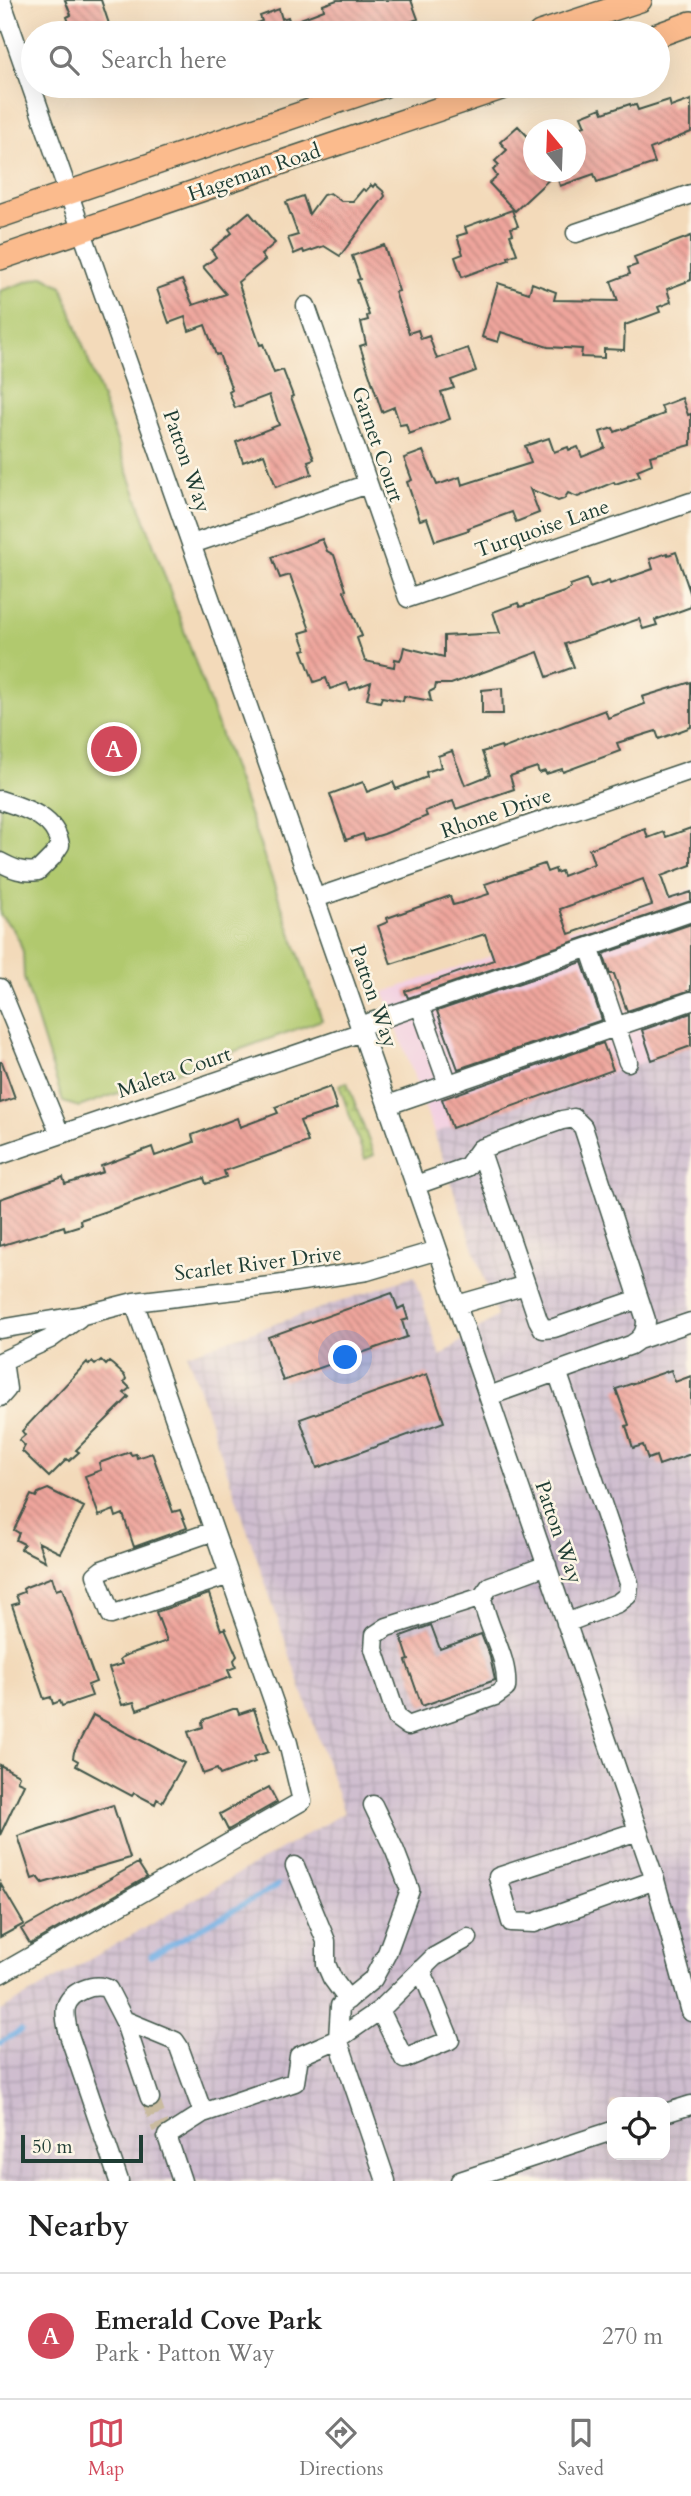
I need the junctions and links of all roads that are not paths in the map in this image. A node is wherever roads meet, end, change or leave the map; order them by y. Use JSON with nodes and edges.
{"nodes":[{"id":1,"x":1,"y":0,"type":"edge"},
{"id":2,"x":640,"y":0,"type":"edge"},
{"id":3,"x":576,"y":21,"type":"edge"},
{"id":4,"x":688,"y":23,"type":"edge"},
{"id":5,"x":670,"y":30,"type":"edge"},
{"id":6,"x":21,"y":57,"type":"edge"},
{"id":7,"x":35,"y":98,"type":"edge"},
{"id":8,"x":347,"y":98,"type":"edge"},
{"id":9,"x":472,"y":98,"type":"edge"},
{"id":10,"x":68,"y":191,"type":"junction"},
{"id":11,"x":691,"y":194,"type":"edge"},
{"id":12,"x":0,"y":215,"type":"edge"},
{"id":13,"x":82,"y":230,"type":"junction"},
{"id":14,"x":576,"y":233,"type":"dead end"},
{"id":15,"x":0,"y":258,"type":"edge"},
{"id":16,"x":306,"y":306,"type":"dead end"},
{"id":17,"x":368,"y":484,"type":"junction"},
{"id":18,"x":691,"y":502,"type":"edge"},
{"id":19,"x":192,"y":544,"type":"junction"},
{"id":20,"x":408,"y":598,"type":"joint"},
{"id":21,"x":691,"y":770,"type":"edge"},
{"id":22,"x":0,"y":800,"type":"edge"},
{"id":23,"x":0,"y":862,"type":"edge"},
{"id":24,"x":316,"y":898,"type":"junction"},
{"id":25,"x":691,"y":912,"type":"edge"},
{"id":26,"x":589,"y":947,"type":"junction"},
{"id":27,"x":0,"y":988,"type":"edge"},
{"id":28,"x":691,"y":1001,"type":"edge"},
{"id":29,"x":420,"y":1006,"type":"junction"},
{"id":30,"x":616,"y":1027,"type":"junction"},
{"id":31,"x":361,"y":1029,"type":"junction"},
{"id":32,"x":628,"y":1062,"type":"dead end"},
{"id":33,"x":448,"y":1084,"type":"junction"},
{"id":34,"x":388,"y":1105,"type":"junction"},
{"id":35,"x":60,"y":1134,"type":"junction"},
{"id":36,"x":480,"y":1149,"type":"junction"},
{"id":37,"x":0,"y":1155,"type":"edge"},
{"id":38,"x":416,"y":1185,"type":"junction"},
{"id":39,"x":438,"y":1250,"type":"junction"},
{"id":40,"x":526,"y":1285,"type":"junction"},
{"id":41,"x":639,"y":1299,"type":"junction"},
{"id":42,"x":134,"y":1301,"type":"junction"},
{"id":43,"x":457,"y":1305,"type":"junction"},
{"id":44,"x":83,"y":1315,"type":"junction"},
{"id":45,"x":691,"y":1322,"type":"edge"},
{"id":46,"x":0,"y":1329,"type":"edge"},
{"id":47,"x":641,"y":1339,"type":"junction"},
{"id":48,"x":2,"y":1362,"type":"edge"},
{"id":49,"x":558,"y":1371,"type":"junction"},
{"id":50,"x":489,"y":1396,"type":"junction"},
{"id":51,"x":0,"y":1397,"type":"edge"},
{"id":52,"x":214,"y":1531,"type":"junction"},
{"id":53,"x":547,"y":1565,"type":"junction"},
{"id":54,"x":229,"y":1575,"type":"junction"},
{"id":55,"x":482,"y":1597,"type":"junction"},
{"id":56,"x":566,"y":1623,"type":"junction"},
{"id":57,"x":373,"y":1805,"type":"dead end"},
{"id":58,"x":638,"y":1831,"type":"junction"},
{"id":59,"x":295,"y":1866,"type":"dead end"},
{"id":60,"x":655,"y":1880,"type":"junction"},
{"id":61,"x":468,"y":1938,"type":"dead end"},
{"id":62,"x":421,"y":1969,"type":"junction"},
{"id":63,"x":0,"y":1974,"type":"edge"},
{"id":64,"x":348,"y":2000,"type":"junction"},
{"id":65,"x":380,"y":2010,"type":"junction"},
{"id":66,"x":691,"y":2012,"type":"edge"},
{"id":67,"x":124,"y":2020,"type":"junction"},
{"id":68,"x":338,"y":2039,"type":"junction"},
{"id":69,"x":150,"y":2098,"type":"tunnel mouth"},
{"id":70,"x":691,"y":2105,"type":"edge"},
{"id":71,"x":670,"y":2111,"type":"edge"},
{"id":72,"x":203,"y":2113,"type":"junction"},
{"id":73,"x":607,"y":2133,"type":"edge"},
{"id":74,"x":119,"y":2181,"type":"edge"},
{"id":75,"x":181,"y":2181,"type":"edge"},
{"id":76,"x":386,"y":2181,"type":"edge"},
{"id":77,"x":460,"y":2181,"type":"edge"}],
"edges":[{"from":1,"to":6,"type":"street","name":"Patton Way"},
{"from":2,"to":3,"type":"main road"},
{"from":4,"to":5,"type":"main road"},
{"from":7,"to":10,"type":"street","name":"Patton Way"},
{"from":8,"to":10,"type":"main road","name":"Hageman Road"},
{"from":9,"to":13,"type":"main road","name":"Hageman Road"},
{"from":10,"to":12,"type":"main road","name":"Hageman Road"},
{"from":10,"to":13,"type":"street","name":"Patton Way"},
{"from":11,"to":14,"type":"street"},
{"from":13,"to":15,"type":"main road","name":"Hageman Road"},
{"from":13,"to":19,"type":"street","name":"Patton Way"},
{"from":16,"to":17,"type":"street","name":"Garnet Court"},
{"from":17,"to":19,"type":"street"},
{"from":17,"to":20,"type":"street","name":"Garnet Court"},
{"from":18,"to":20,"type":"street","name":"Turquoise Lane"},
{"from":19,"to":24,"type":"street","name":"Patton Way"},
{"from":21,"to":24,"type":"street","name":"Rhone Drive"},
{"from":22,"to":23,"type":"street"},
{"from":24,"to":31,"type":"street","name":"Patton Way"},
{"from":25,"to":26,"type":"street","name":"Maleta Court"},
{"from":26,"to":29,"type":"street","name":"Maleta Court"},
{"from":26,"to":30,"type":"street"},
{"from":27,"to":35,"type":"street"},
{"from":28,"to":30,"type":"street"},
{"from":29,"to":31,"type":"street","name":"Maleta Court"},
{"from":29,"to":33,"type":"street"},
{"from":30,"to":32,"type":"street"},
{"from":30,"to":33,"type":"street"},
{"from":31,"to":34,"type":"street","name":"Patton Way"},
{"from":31,"to":35,"type":"street","name":"Maleta Court"},
{"from":33,"to":34,"type":"street"},
{"from":34,"to":38,"type":"street","name":"Patton Way"},
{"from":35,"to":37,"type":"street","name":"Maleta Court"},
{"from":36,"to":38,"type":"street"},
{"from":36,"to":40,"type":"street"},
{"from":36,"to":41,"type":"street"},
{"from":38,"to":39,"type":"street","name":"Patton Way"},
{"from":39,"to":42,"type":"street","name":"Scarlet River Drive"},
{"from":39,"to":43,"type":"street","name":"Patton Way"},
{"from":40,"to":41,"type":"street"},
{"from":40,"to":43,"type":"street"},
{"from":41,"to":47,"type":"street"},
{"from":42,"to":44,"type":"street","name":"Scarlet River Drive"},
{"from":42,"to":52,"type":"street"},
{"from":43,"to":50,"type":"street","name":"Patton Way"},
{"from":44,"to":46,"type":"street","name":"Scarlet River Drive"},
{"from":44,"to":48,"type":"street","name":"Scarlet River Drive"},
{"from":45,"to":47,"type":"street"},
{"from":47,"to":49,"type":"street"},
{"from":48,"to":51,"type":"street"},
{"from":49,"to":50,"type":"street"},
{"from":49,"to":56,"type":"street"},
{"from":50,"to":53,"type":"street","name":"Patton Way"},
{"from":52,"to":54,"type":"street"},
{"from":52,"to":54,"type":"street"},
{"from":53,"to":55,"type":"street"},
{"from":53,"to":56,"type":"street","name":"Patton Way"},
{"from":54,"to":63,"type":"street"},
{"from":55,"to":55,"type":"street"},
{"from":56,"to":58,"type":"street","name":"Patton Way"},
{"from":57,"to":64,"type":"street"},
{"from":58,"to":60,"type":"street","name":"Patton Way"},
{"from":58,"to":60,"type":"street"},
{"from":59,"to":64,"type":"street"},
{"from":60,"to":66,"type":"street","name":"Patton Way"},
{"from":61,"to":62,"type":"street"},
{"from":62,"to":65,"type":"street"},
{"from":62,"to":65,"type":"street"},
{"from":64,"to":68,"type":"street"},
{"from":65,"to":68,"type":"street"},
{"from":67,"to":69,"type":"street"},
{"from":67,"to":72,"type":"street"},
{"from":67,"to":74,"type":"street"},
{"from":68,"to":72,"type":"street"},
{"from":68,"to":76,"type":"street"},
{"from":70,"to":71,"type":"street"},
{"from":72,"to":75,"type":"street"},
{"from":73,"to":77,"type":"street"}]}
